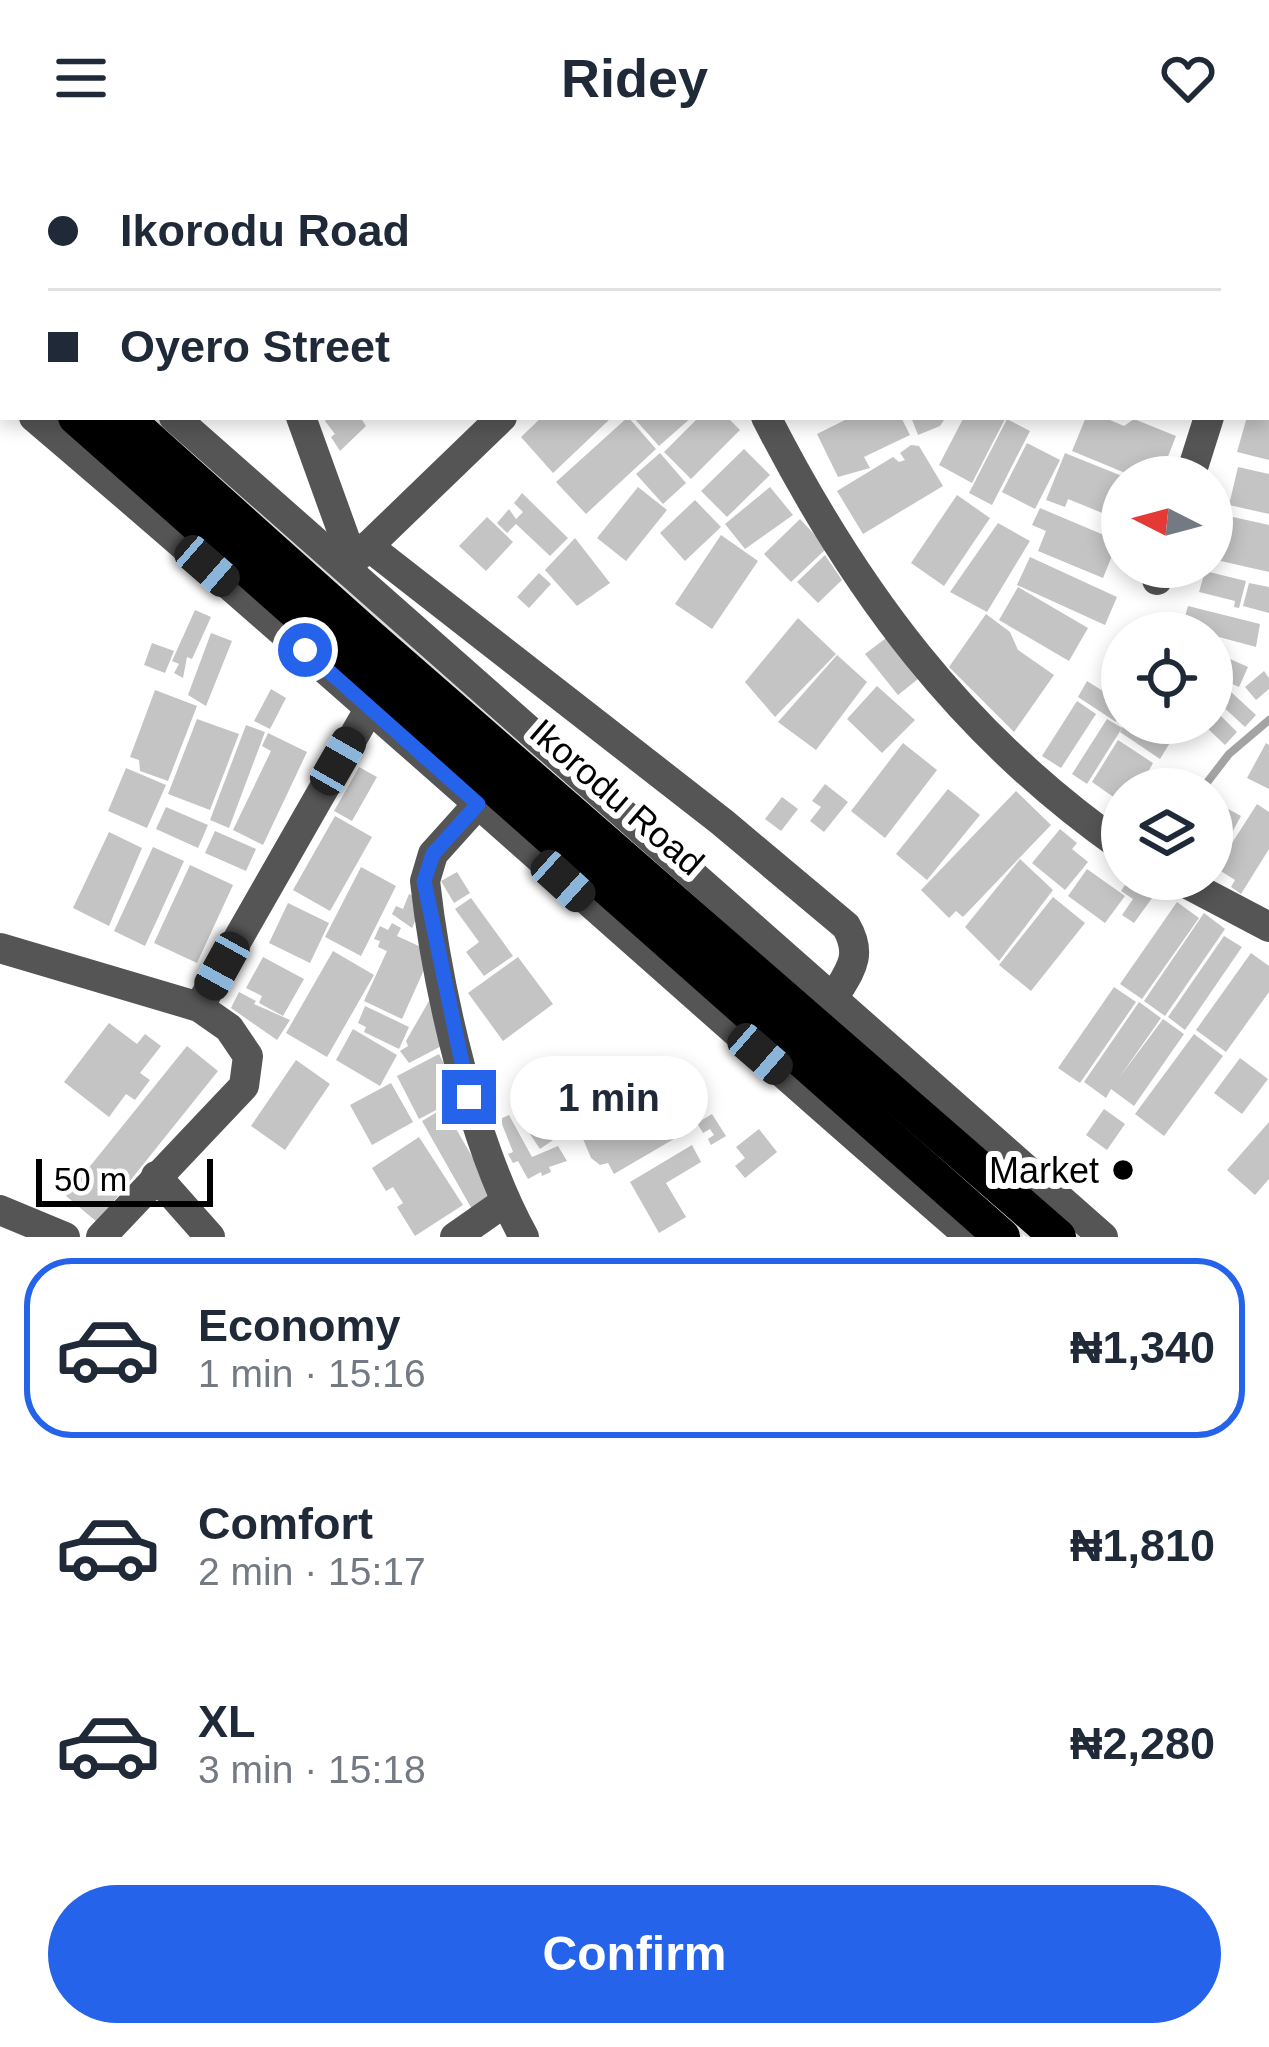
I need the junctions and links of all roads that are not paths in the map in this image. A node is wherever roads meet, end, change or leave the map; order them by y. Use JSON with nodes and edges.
{"nodes":[{"id":1,"x":37,"y":420,"type":"edge"},
{"id":2,"x":79,"y":420,"type":"edge"},
{"id":3,"x":127,"y":420,"type":"edge"},
{"id":4,"x":161,"y":420,"type":"edge"},
{"id":5,"x":178,"y":420,"type":"edge"},
{"id":6,"x":302,"y":420,"type":"edge"},
{"id":7,"x":499,"y":420,"type":"edge"},
{"id":8,"x":768,"y":420,"type":"edge"},
{"id":9,"x":1208,"y":420,"type":"edge"},
{"id":10,"x":1197,"y":456,"type":"edge"},
{"id":11,"x":355,"y":560,"type":"junction"},
{"id":12,"x":370,"y":706,"type":"junction"},
{"id":13,"x":478,"y":804,"type":"junction"},
{"id":14,"x":1101,"y":831,"type":"edge"},
{"id":15,"x":1218,"y":900,"type":"edge"},
{"id":16,"x":1269,"y":927,"type":"edge"},
{"id":17,"x":0,"y":948,"type":"edge"},
{"id":18,"x":833,"y":999,"type":"junction"},
{"id":19,"x":199,"y":1007,"type":"junction"},
{"id":20,"x":156,"y":1176,"type":"junction"},
{"id":21,"x":505,"y":1202,"type":"junction"},
{"id":22,"x":0,"y":1210,"type":"edge"},
{"id":23,"x":64,"y":1237,"type":"edge"},
{"id":24,"x":101,"y":1237,"type":"edge"},
{"id":25,"x":210,"y":1237,"type":"edge"},
{"id":26,"x":455,"y":1237,"type":"edge"},
{"id":27,"x":524,"y":1237,"type":"edge"},
{"id":28,"x":970,"y":1237,"type":"edge"},
{"id":29,"x":1002,"y":1237,"type":"edge"},
{"id":30,"x":1058,"y":1237,"type":"edge"},
{"id":31,"x":1083,"y":1237,"type":"edge"},
{"id":32,"x":1103,"y":1237,"type":"edge"}],
"edges":[{"from":1,"to":12,"type":"street"},
{"from":2,"to":29,"type":"highway","name":"Ikorodu Road"},
{"from":3,"to":30,"type":"highway","name":"Ikorodu Road"},
{"from":4,"to":31,"type":"street"},
{"from":5,"to":11,"type":"street","name":"Ikorodu Road"},
{"from":6,"to":11,"type":"street"},
{"from":7,"to":11,"type":"street"},
{"from":8,"to":14,"type":"street"},
{"from":9,"to":10,"type":"street"},
{"from":11,"to":18,"type":"street","name":"Ikorodu Road"},
{"from":11,"to":18,"type":"street"},
{"from":12,"to":13,"type":"street"},
{"from":12,"to":19,"type":"street"},
{"from":13,"to":21,"type":"street"},
{"from":13,"to":28,"type":"street"},
{"from":15,"to":16,"type":"street"},
{"from":17,"to":19,"type":"street"},
{"from":18,"to":32,"type":"street","name":"Ikorodu Road"},
{"from":19,"to":20,"type":"street"},
{"from":20,"to":24,"type":"street"},
{"from":20,"to":25,"type":"street"},
{"from":21,"to":26,"type":"street"},
{"from":21,"to":27,"type":"street"},
{"from":22,"to":23,"type":"street"}]}
